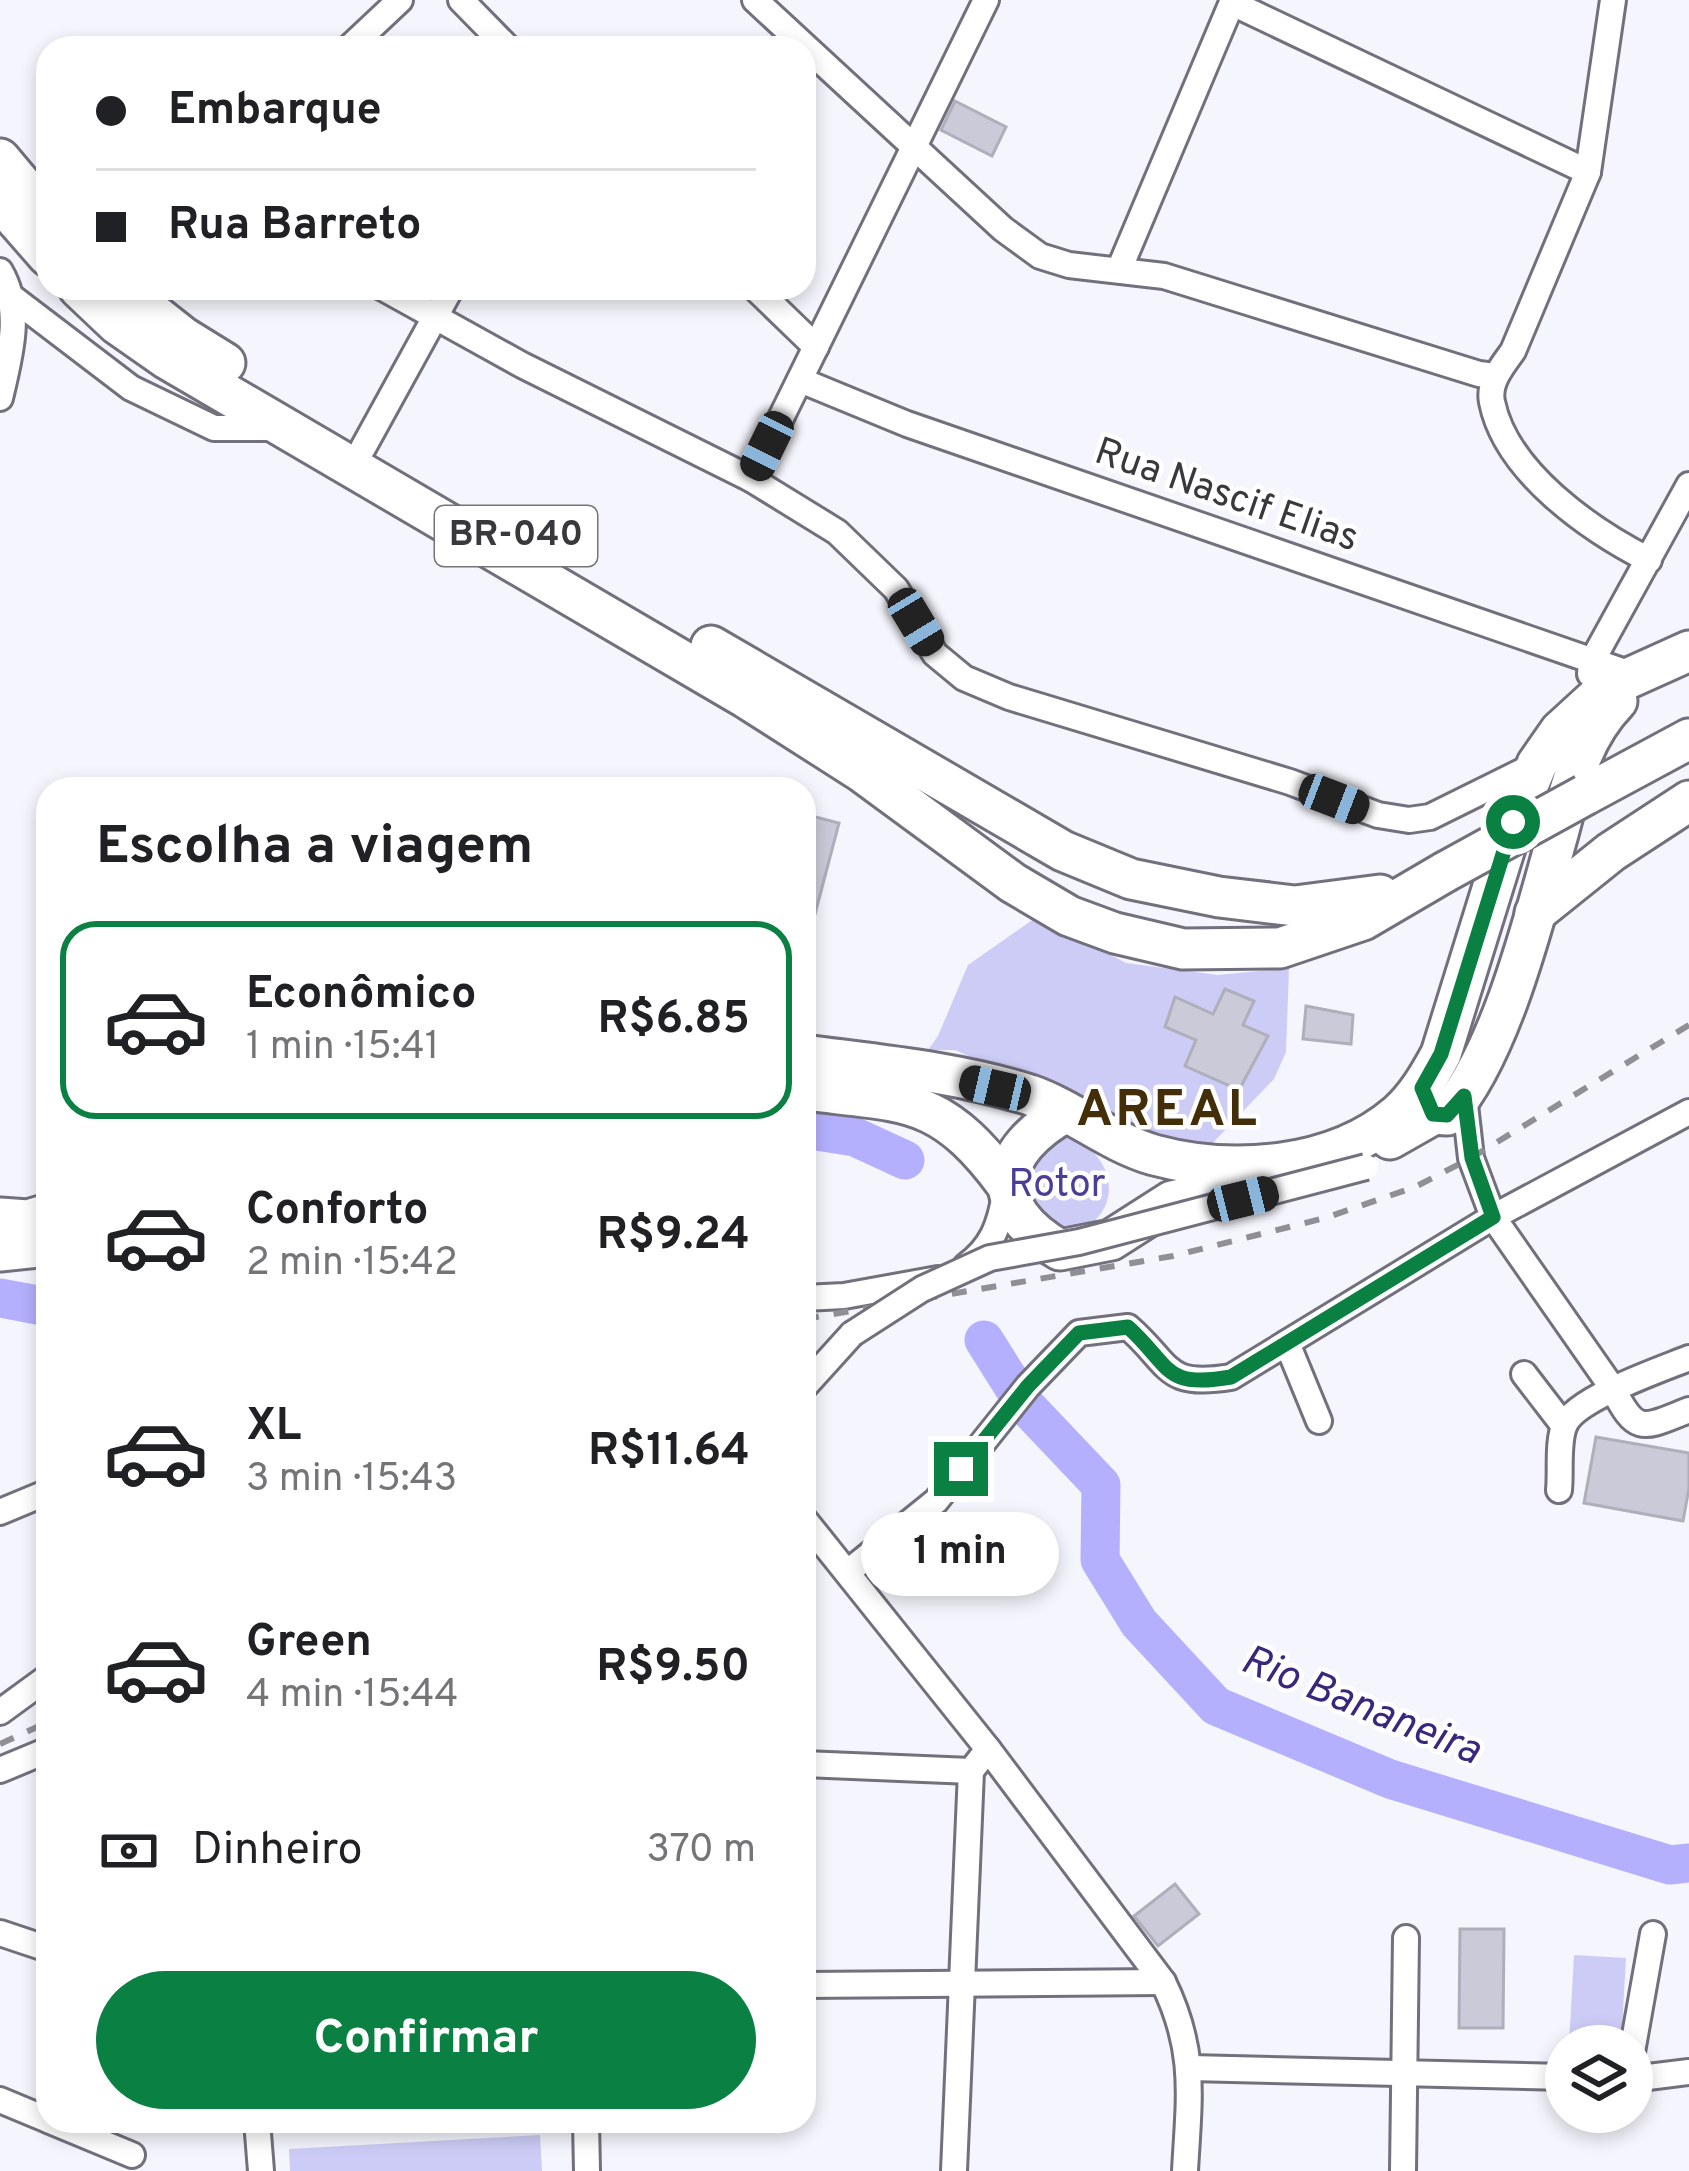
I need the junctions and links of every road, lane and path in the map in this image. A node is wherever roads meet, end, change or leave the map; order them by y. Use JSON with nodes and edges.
{"nodes":[{"id":1,"x":400,"y":0,"type":"edge"},
{"id":2,"x":461,"y":0,"type":"edge"},
{"id":3,"x":754,"y":0,"type":"edge"},
{"id":4,"x":986,"y":0,"type":"edge"},
{"id":5,"x":1613,"y":0,"type":"edge"},
{"id":6,"x":1233,"y":2,"type":"edge"},
{"id":7,"x":362,"y":36,"type":"edge"},
{"id":8,"x":496,"y":36,"type":"edge"},
{"id":9,"x":793,"y":36,"type":"edge"},
{"id":10,"x":816,"y":57,"type":"edge"},
{"id":11,"x":914,"y":147,"type":"junction"},
{"id":12,"x":0,"y":159,"type":"edge"},
{"id":13,"x":1588,"y":172,"type":"junction"},
{"id":14,"x":0,"y":201,"type":"edge"},
{"id":15,"x":36,"y":202,"type":"edge"},
{"id":16,"x":36,"y":242,"type":"edge"},
{"id":17,"x":1119,"y":270,"type":"junction"},
{"id":18,"x":0,"y":271,"type":"edge"},
{"id":19,"x":9,"y":295,"type":"junction"},
{"id":20,"x":92,"y":300,"type":"edge"},
{"id":21,"x":136,"y":300,"type":"edge"},
{"id":22,"x":405,"y":300,"type":"edge"},
{"id":23,"x":444,"y":300,"type":"edge"},
{"id":24,"x":767,"y":300,"type":"edge"},
{"id":25,"x":435,"y":317,"type":"junction"},
{"id":26,"x":816,"y":347,"type":"junction"},
{"id":27,"x":1495,"y":376,"type":"junction"},
{"id":28,"x":800,"y":380,"type":"junction"},
{"id":29,"x":0,"y":394,"type":"edge"},
{"id":30,"x":288,"y":428,"type":"junction"},
{"id":31,"x":363,"y":448,"type":"junction"},
{"id":32,"x":751,"y":479,"type":"junction"},
{"id":33,"x":1689,"y":485,"type":"edge"},
{"id":34,"x":1689,"y":535,"type":"edge"},
{"id":35,"x":1655,"y":549,"type":"junction"},
{"id":36,"x":1591,"y":663,"type":"junction"},
{"id":37,"x":1659,"y":664,"type":"edge"},
{"id":38,"x":1588,"y":719,"type":"junction"},
{"id":39,"x":1689,"y":739,"type":"edge"},
{"id":40,"x":1538,"y":764,"type":"junction"},
{"id":41,"x":1689,"y":801,"type":"edge"},
{"id":42,"x":1513,"y":822,"type":"junction"},
{"id":43,"x":1558,"y":834,"type":"junction"},
{"id":44,"x":1438,"y":876,"type":"junction"},
{"id":45,"x":1535,"y":914,"type":"junction"},
{"id":46,"x":816,"y":1057,"type":"edge"},
{"id":47,"x":816,"y":1091,"type":"edge"},
{"id":48,"x":1442,"y":1103,"type":"junction"},
{"id":49,"x":1066,"y":1112,"type":"junction"},
{"id":50,"x":1689,"y":1112,"type":"edge"},
{"id":51,"x":1119,"y":1140,"type":"junction"},
{"id":52,"x":1007,"y":1185,"type":"junction"},
{"id":53,"x":1493,"y":1217,"type":"junction"},
{"id":54,"x":0,"y":1218,"type":"edge"},
{"id":55,"x":36,"y":1218,"type":"edge"},
{"id":56,"x":1112,"y":1240,"type":"junction"},
{"id":57,"x":36,"y":1247,"type":"edge"},
{"id":58,"x":1060,"y":1250,"type":"junction"},
{"id":59,"x":0,"y":1251,"type":"edge"},
{"id":60,"x":949,"y":1277,"type":"junction"},
{"id":61,"x":816,"y":1297,"type":"edge"},
{"id":62,"x":1287,"y":1343,"type":"junction"},
{"id":63,"x":1689,"y":1358,"type":"edge"},
{"id":64,"x":816,"y":1374,"type":"edge"},
{"id":65,"x":1524,"y":1374,"type":"dead end"},
{"id":66,"x":1613,"y":1389,"type":"junction"},
{"id":67,"x":1689,"y":1409,"type":"edge"},
{"id":68,"x":1319,"y":1421,"type":"dead end"},
{"id":69,"x":1564,"y":1426,"type":"junction"},
{"id":70,"x":1559,"y":1490,"type":"dead end"},
{"id":71,"x":36,"y":1497,"type":"edge"},
{"id":72,"x":0,"y":1512,"type":"edge"},
{"id":73,"x":816,"y":1533,"type":"edge"},
{"id":74,"x":848,"y":1572,"type":"junction"},
{"id":75,"x":36,"y":1686,"type":"edge"},
{"id":76,"x":0,"y":1712,"type":"edge"},
{"id":77,"x":988,"y":1749,"type":"junction"},
{"id":78,"x":36,"y":1755,"type":"edge"},
{"id":79,"x":816,"y":1765,"type":"edge"},
{"id":80,"x":0,"y":1771,"type":"edge"},
{"id":81,"x":971,"y":1771,"type":"junction"},
{"id":82,"x":0,"y":1933,"type":"edge"},
{"id":83,"x":1653,"y":1934,"type":"dead end"},
{"id":84,"x":1406,"y":1938,"type":"dead end"},
{"id":85,"x":36,"y":1945,"type":"edge"},
{"id":86,"x":1163,"y":1982,"type":"junction"},
{"id":87,"x":962,"y":1983,"type":"junction"},
{"id":88,"x":816,"y":1985,"type":"edge"},
{"id":89,"x":1637,"y":2025,"type":"edge"},
{"id":90,"x":1190,"y":2068,"type":"junction"},
{"id":91,"x":1404,"y":2072,"type":"junction"},
{"id":92,"x":1689,"y":2072,"type":"edge"},
{"id":93,"x":1653,"y":2076,"type":"edge"},
{"id":94,"x":1545,"y":2077,"type":"edge"},
{"id":95,"x":0,"y":2100,"type":"edge"},
{"id":96,"x":36,"y":2115,"type":"edge"},
{"id":97,"x":78,"y":2133,"type":"edge"},
{"id":98,"x":258,"y":2133,"type":"edge"},
{"id":99,"x":586,"y":2133,"type":"edge"},
{"id":100,"x":132,"y":2155,"type":"dead end"},
{"id":101,"x":261,"y":2171,"type":"edge"},
{"id":102,"x":587,"y":2171,"type":"edge"},
{"id":103,"x":955,"y":2171,"type":"edge"},
{"id":104,"x":1185,"y":2171,"type":"edge"},
{"id":105,"x":1402,"y":2171,"type":"edge"}],
"edges":[{"from":1,"to":7,"type":"street"},
{"from":2,"to":8,"type":"street"},
{"from":3,"to":9,"type":"street"},
{"from":4,"to":11,"type":"street"},
{"from":5,"to":13,"type":"street"},
{"from":6,"to":13,"type":"street"},
{"from":6,"to":17,"type":"street"},
{"from":10,"to":11,"type":"street"},
{"from":11,"to":17,"type":"street"},
{"from":11,"to":26,"type":"street"},
{"from":12,"to":15,"type":"highway"},
{"from":13,"to":27,"type":"street"},
{"from":14,"to":16,"type":"highway"},
{"from":17,"to":27,"type":"street"},
{"from":18,"to":19,"type":"street"},
{"from":19,"to":29,"type":"street"},
{"from":19,"to":30,"type":"street"},
{"from":20,"to":30,"type":"highway","number":"BR-040"},
{"from":21,"to":31,"type":"highway","number":"BR-040"},
{"from":22,"to":25,"type":"street"},
{"from":23,"to":25,"type":"street"},
{"from":24,"to":26,"type":"street"},
{"from":25,"to":31,"type":"street"},
{"from":25,"to":32,"type":"street"},
{"from":26,"to":28,"type":"street"},
{"from":27,"to":35,"type":"street"},
{"from":28,"to":32,"type":"street"},
{"from":28,"to":36,"type":"street","name":"Rua Nascif Elias"},
{"from":30,"to":44,"type":"highway","number":"BR-040"},
{"from":31,"to":44,"type":"highway","number":"BR-040"},
{"from":32,"to":40,"type":"street"},
{"from":33,"to":35,"type":"street"},
{"from":34,"to":35,"type":"street"},
{"from":35,"to":36,"type":"street"},
{"from":36,"to":37,"type":"street","name":"Rua Nascif Elias"},
{"from":36,"to":38,"type":"street"},
{"from":37,"to":38,"type":"highway"},
{"from":38,"to":40,"type":"highway"},
{"from":38,"to":43,"type":"highway"},
{"from":39,"to":44,"type":"highway","number":"BR-040","bridge":true},
{"from":40,"to":42,"type":"highway"},
{"from":41,"to":45,"type":"highway"},
{"from":42,"to":43,"type":"highway"},
{"from":42,"to":48,"type":"highway"},
{"from":43,"to":45,"type":"highway"},
{"from":45,"to":48,"type":"highway"},
{"from":46,"to":49,"type":"highway"},
{"from":47,"to":52,"type":"highway"},
{"from":48,"to":51,"type":"highway"},
{"from":48,"to":53,"type":"street"},
{"from":48,"to":56,"type":"highway"},
{"from":48,"to":64,"type":"street","bridge":true},
{"from":49,"to":51,"type":"highway"},
{"from":49,"to":52,"type":"highway"},
{"from":50,"to":53,"type":"street"},
{"from":51,"to":56,"type":"highway"},
{"from":52,"to":58,"type":"highway"},
{"from":52,"to":60,"type":"street"},
{"from":53,"to":62,"type":"street"},
{"from":53,"to":66,"type":"street"},
{"from":54,"to":55,"type":"highway"},
{"from":56,"to":58,"type":"highway"},
{"from":57,"to":59,"type":"highway"},
{"from":58,"to":60,"type":"street"},
{"from":60,"to":61,"type":"street"},
{"from":62,"to":68,"type":"street"},
{"from":62,"to":74,"type":"street"},
{"from":63,"to":66,"type":"street"},
{"from":65,"to":69,"type":"street"},
{"from":66,"to":67,"type":"street"},
{"from":66,"to":69,"type":"street"},
{"from":69,"to":70,"type":"street"},
{"from":71,"to":72,"type":"street"},
{"from":73,"to":74,"type":"street"},
{"from":74,"to":77,"type":"street"},
{"from":75,"to":76,"type":"street"},
{"from":77,"to":81,"type":"street"},
{"from":77,"to":86,"type":"street"},
{"from":78,"to":80,"type":"street"},
{"from":79,"to":81,"type":"street"},
{"from":81,"to":87,"type":"street"},
{"from":82,"to":85,"type":"street"},
{"from":83,"to":89,"type":"street"},
{"from":84,"to":91,"type":"street"},
{"from":86,"to":87,"type":"street"},
{"from":86,"to":90,"type":"street"},
{"from":87,"to":88,"type":"street"},
{"from":87,"to":103,"type":"street"},
{"from":90,"to":91,"type":"street"},
{"from":90,"to":104,"type":"street"},
{"from":91,"to":94,"type":"street"},
{"from":91,"to":105,"type":"street"},
{"from":92,"to":93,"type":"street"},
{"from":95,"to":96,"type":"street"},
{"from":97,"to":100,"type":"street"},
{"from":98,"to":101,"type":"street"},
{"from":99,"to":102,"type":"street"}]}
